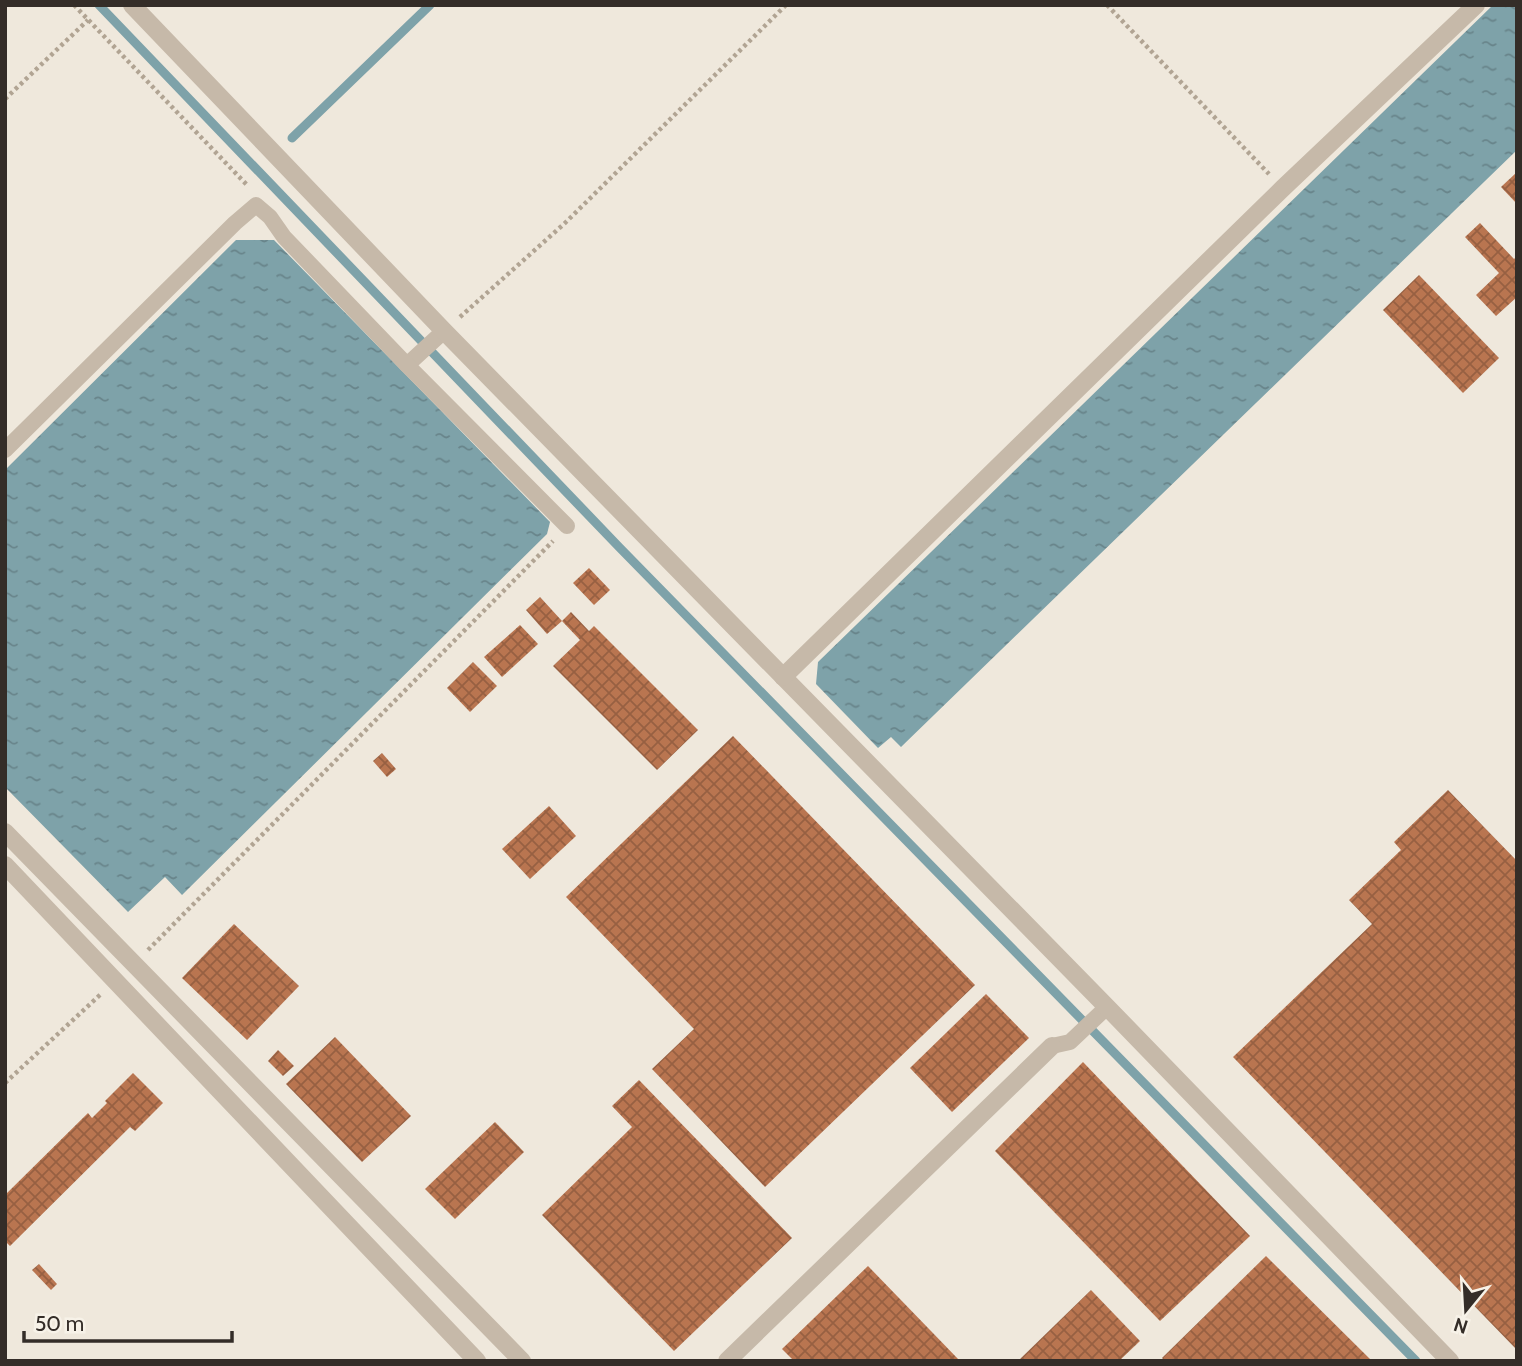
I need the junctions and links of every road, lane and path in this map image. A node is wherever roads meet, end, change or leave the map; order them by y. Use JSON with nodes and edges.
{"nodes":[{"id":1,"x":74,"y":5,"type":"edge"},
{"id":2,"x":132,"y":5,"type":"edge"},
{"id":3,"x":786,"y":5,"type":"edge"},
{"id":4,"x":1107,"y":5,"type":"edge"},
{"id":5,"x":1476,"y":5,"type":"edge"},
{"id":6,"x":88,"y":20,"type":"junction"},
{"id":7,"x":5,"y":99,"type":"edge"},
{"id":8,"x":1283,"y":188,"type":"junction"},
{"id":9,"x":256,"y":205,"type":"junction"},
{"id":10,"x":440,"y":335,"type":"junction"},
{"id":11,"x":411,"y":362,"type":"junction"},
{"id":12,"x":5,"y":450,"type":"edge"},
{"id":13,"x":567,"y":526,"type":"joint"},
{"id":14,"x":783,"y":677,"type":"junction"},
{"id":15,"x":5,"y":832,"type":"edge"},
{"id":16,"x":5,"y":865,"type":"edge"},
{"id":17,"x":145,"y":953,"type":"dead end"},
{"id":18,"x":101,"y":993,"type":"dead end"},
{"id":19,"x":1102,"y":1011,"type":"junction"},
{"id":20,"x":1052,"y":1046,"type":"joint"},
{"id":21,"x":5,"y":1083,"type":"edge"},
{"id":22,"x":477,"y":1361,"type":"edge"},
{"id":23,"x":522,"y":1361,"type":"edge"},
{"id":24,"x":727,"y":1361,"type":"edge"},
{"id":25,"x":1450,"y":1361,"type":"edge"}],
"edges":[{"from":1,"to":6,"type":"path"},
{"from":2,"to":10,"type":"street"},
{"from":3,"to":10,"type":"path"},
{"from":4,"to":8,"type":"path"},
{"from":5,"to":8,"type":"street"},
{"from":6,"to":7,"type":"path"},
{"from":6,"to":9,"type":"path"},
{"from":8,"to":14,"type":"street"},
{"from":9,"to":11,"type":"lane"},
{"from":9,"to":12,"type":"lane"},
{"from":10,"to":11,"type":"lane"},
{"from":10,"to":14,"type":"street"},
{"from":11,"to":13,"type":"lane"},
{"from":13,"to":17,"type":"path"},
{"from":14,"to":19,"type":"street"},
{"from":15,"to":23,"type":"street"},
{"from":16,"to":22,"type":"street"},
{"from":18,"to":21,"type":"path"},
{"from":19,"to":20,"type":"lane"},
{"from":19,"to":25,"type":"street"},
{"from":20,"to":24,"type":"street"}]}
